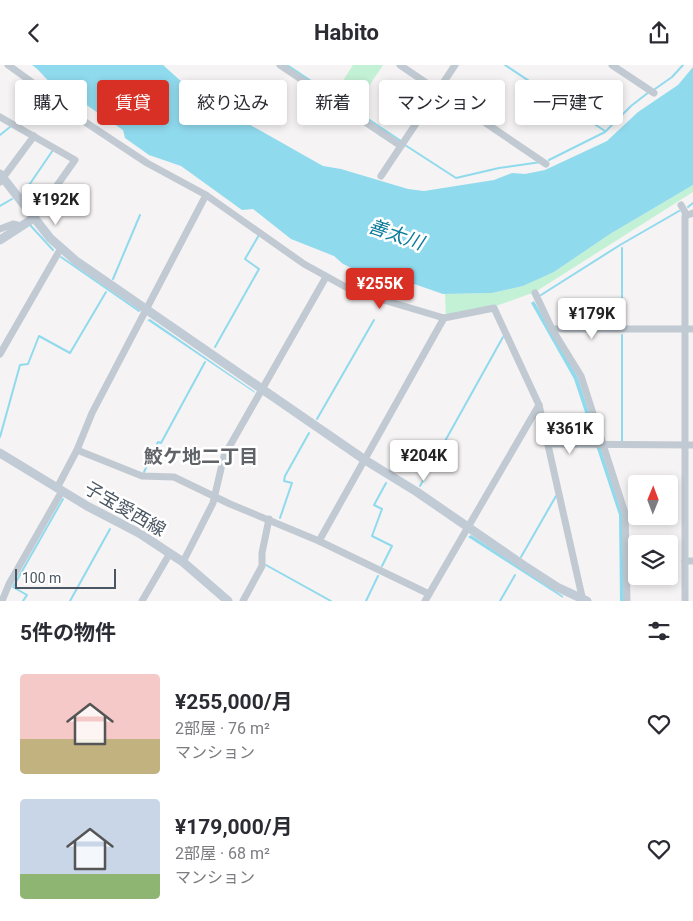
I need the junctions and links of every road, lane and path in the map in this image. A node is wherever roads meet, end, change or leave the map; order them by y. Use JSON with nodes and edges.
{"nodes":[{"id":1,"x":8,"y":65,"type":"edge"},
{"id":2,"x":280,"y":65,"type":"edge"},
{"id":3,"x":400,"y":65,"type":"edge"},
{"id":4,"x":455,"y":65,"type":"edge"},
{"id":5,"x":612,"y":65,"type":"edge"},
{"id":6,"x":423,"y":80,"type":"edge"},
{"id":7,"x":445,"y":80,"type":"edge"},
{"id":8,"x":654,"y":93,"type":"dead end"},
{"id":9,"x":0,"y":117,"type":"edge"},
{"id":10,"x":415,"y":125,"type":"edge"},
{"id":11,"x":489,"y":125,"type":"edge"},
{"id":12,"x":34,"y":136,"type":"junction"},
{"id":13,"x":401,"y":146,"type":"junction"},
{"id":14,"x":546,"y":164,"type":"dead end"},
{"id":15,"x":381,"y":177,"type":"dead end"},
{"id":16,"x":1,"y":178,"type":"edge"},
{"id":17,"x":206,"y":195,"type":"junction"},
{"id":18,"x":681,"y":205,"type":"dead end"},
{"id":19,"x":690,"y":214,"type":"edge"},
{"id":20,"x":34,"y":218,"type":"junction"},
{"id":21,"x":21,"y":226,"type":"junction"},
{"id":22,"x":0,"y":229,"type":"edge"},
{"id":23,"x":0,"y":240,"type":"edge"},
{"id":24,"x":61,"y":248,"type":"junction"},
{"id":25,"x":326,"y":277,"type":"junction"},
{"id":26,"x":535,"y":293,"type":"dead end"},
{"id":27,"x":147,"y":311,"type":"junction"},
{"id":28,"x":444,"y":318,"type":"junction"},
{"id":29,"x":552,"y":329,"type":"junction"},
{"id":30,"x":684,"y":329,"type":"junction"},
{"id":31,"x":693,"y":329,"type":"edge"},
{"id":32,"x":0,"y":354,"type":"edge"},
{"id":33,"x":264,"y":390,"type":"junction"},
{"id":34,"x":539,"y":405,"type":"junction"},
{"id":35,"x":548,"y":444,"type":"junction"},
{"id":36,"x":599,"y":445,"type":"junction"},
{"id":37,"x":684,"y":445,"type":"junction"},
{"id":38,"x":693,"y":445,"type":"edge"},
{"id":39,"x":77,"y":450,"type":"junction"},
{"id":40,"x":0,"y":453,"type":"edge"},
{"id":41,"x":365,"y":460,"type":"junction"},
{"id":42,"x":59,"y":489,"type":"junction"},
{"id":43,"x":214,"y":497,"type":"junction"},
{"id":44,"x":268,"y":519,"type":"junction"},
{"id":45,"x":468,"y":528,"type":"junction"},
{"id":46,"x":319,"y":541,"type":"junction"},
{"id":47,"x":170,"y":553,"type":"junction"},
{"id":48,"x":689,"y":561,"type":"edge"},
{"id":49,"x":183,"y":562,"type":"junction"},
{"id":50,"x":429,"y":593,"type":"junction"},
{"id":51,"x":571,"y":598,"type":"edge"},
{"id":52,"x":245,"y":600,"type":"edge"},
{"id":53,"x":584,"y":600,"type":"edge"},
{"id":54,"x":2,"y":601,"type":"edge"},
{"id":55,"x":142,"y":601,"type":"edge"},
{"id":56,"x":228,"y":601,"type":"edge"},
{"id":57,"x":425,"y":601,"type":"edge"},
{"id":58,"x":627,"y":601,"type":"edge"},
{"id":59,"x":685,"y":601,"type":"edge"}],
"edges":[{"from":1,"to":17,"type":"street"},
{"from":2,"to":13,"type":"street"},
{"from":3,"to":6,"type":"street"},
{"from":4,"to":7,"type":"street"},
{"from":5,"to":8,"type":"street"},
{"from":9,"to":12,"type":"street"},
{"from":10,"to":13,"type":"street"},
{"from":11,"to":14,"type":"street"},
{"from":12,"to":16,"type":"street"},
{"from":12,"to":20,"type":"street"},
{"from":13,"to":15,"type":"street"},
{"from":16,"to":20,"type":"street"},
{"from":17,"to":25,"type":"street"},
{"from":17,"to":27,"type":"street"},
{"from":18,"to":19,"type":"street"},
{"from":19,"to":30,"type":"street"},
{"from":20,"to":21,"type":"street"},
{"from":20,"to":24,"type":"street"},
{"from":21,"to":22,"type":"street"},
{"from":21,"to":23,"type":"street"},
{"from":24,"to":27,"type":"street"},
{"from":24,"to":32,"type":"street"},
{"from":25,"to":28,"type":"street"},
{"from":25,"to":33,"type":"street"},
{"from":26,"to":29,"type":"street"},
{"from":27,"to":33,"type":"street"},
{"from":27,"to":39,"type":"street"},
{"from":28,"to":34,"type":"street"},
{"from":28,"to":41,"type":"street"},
{"from":29,"to":30,"type":"street"},
{"from":29,"to":36,"type":"street"},
{"from":30,"to":31,"type":"street"},
{"from":30,"to":37,"type":"street"},
{"from":33,"to":41,"type":"street"},
{"from":33,"to":43,"type":"street"},
{"from":34,"to":35,"type":"street"},
{"from":34,"to":45,"type":"street"},
{"from":35,"to":36,"type":"street"},
{"from":35,"to":53,"type":"street"},
{"from":36,"to":37,"type":"street"},
{"from":36,"to":58,"type":"street"},
{"from":37,"to":38,"type":"street"},
{"from":37,"to":48,"type":"street"},
{"from":39,"to":42,"type":"street"},
{"from":39,"to":43,"type":"street"},
{"from":40,"to":42,"type":"street","name":"子宝愛西線"},
{"from":41,"to":45,"type":"street"},
{"from":41,"to":46,"type":"street"},
{"from":42,"to":47,"type":"street","name":"子宝愛西線"},
{"from":42,"to":54,"type":"street"},
{"from":43,"to":44,"type":"street"},
{"from":43,"to":49,"type":"street"},
{"from":44,"to":46,"type":"street"},
{"from":44,"to":52,"type":"street"},
{"from":45,"to":50,"type":"street"},
{"from":45,"to":51,"type":"street"},
{"from":46,"to":50,"type":"street"},
{"from":47,"to":49,"type":"street","name":"子宝愛西線"},
{"from":47,"to":55,"type":"street"},
{"from":48,"to":59,"type":"street"},
{"from":49,"to":56,"type":"street","name":"子宝愛西線"},
{"from":50,"to":57,"type":"street"},
{"from":51,"to":53,"type":"street"}]}
